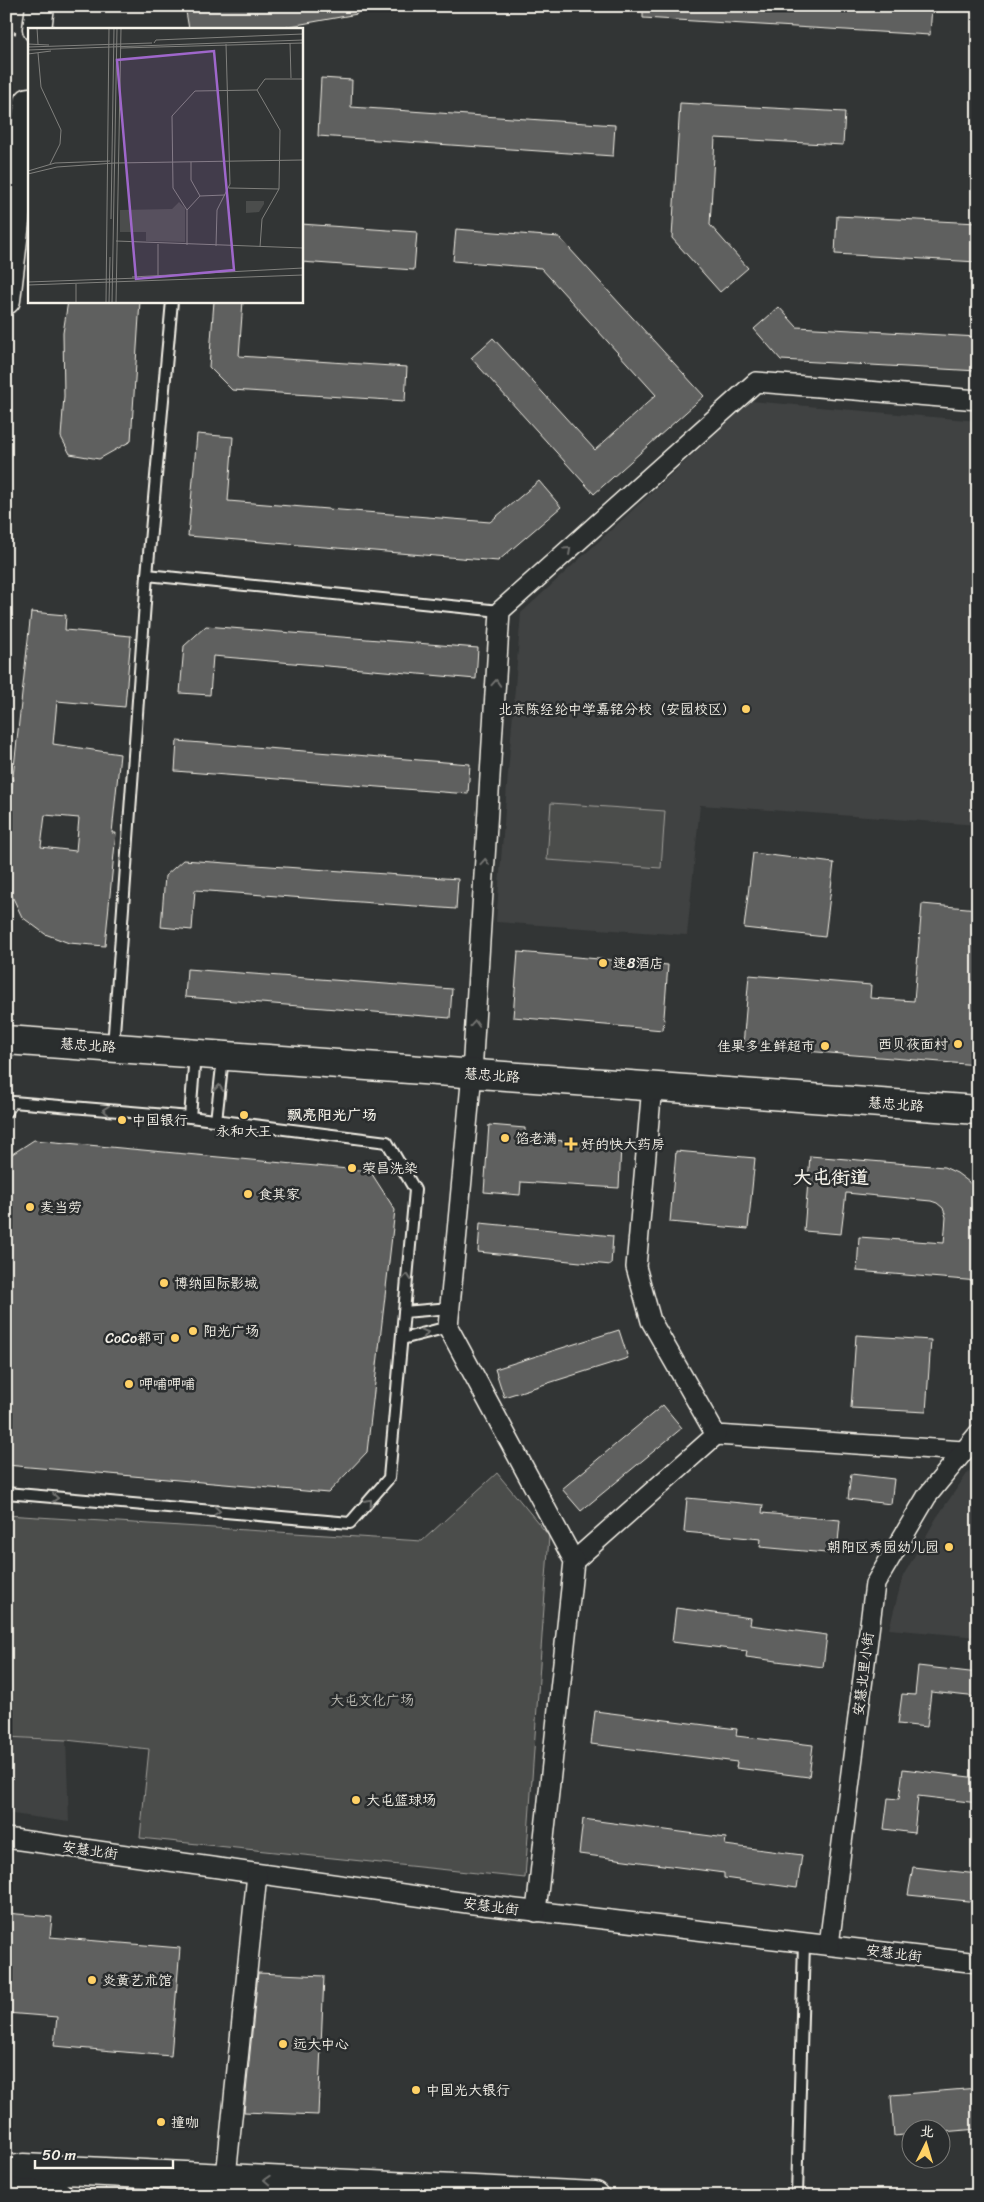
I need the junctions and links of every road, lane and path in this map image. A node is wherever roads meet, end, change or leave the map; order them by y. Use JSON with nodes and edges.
{"nodes":[{"id":1,"x":40,"y":6,"type":"edge"},
{"id":2,"x":37,"y":28,"type":"edge"},
{"id":3,"x":28,"y":111,"type":"edge"},
{"id":4,"x":6,"y":300,"type":"edge"},
{"id":5,"x":172,"y":302,"type":"edge"},
{"id":6,"x":978,"y":400,"type":"edge"},
{"id":7,"x":147,"y":575,"type":"junction"},
{"id":8,"x":500,"y":612,"type":"junction"},
{"id":9,"x":6,"y":1040,"type":"edge"},
{"id":10,"x":113,"y":1047,"type":"junction"},
{"id":11,"x":195,"y":1053,"type":"junction"},
{"id":12,"x":223,"y":1055,"type":"junction"},
{"id":13,"x":472,"y":1073,"type":"junction"},
{"id":14,"x":652,"y":1086,"type":"junction"},
{"id":15,"x":978,"y":1110,"type":"edge"},
{"id":16,"x":6,"y":1112,"type":"edge"},
{"id":17,"x":190,"y":1117,"type":"junction"},
{"id":18,"x":216,"y":1121,"type":"junction"},
{"id":19,"x":450,"y":1308,"type":"junction"},
{"id":20,"x":404,"y":1312,"type":"junction"},
{"id":21,"x":448,"y":1327,"type":"junction"},
{"id":22,"x":402,"y":1339,"type":"junction"},
{"id":23,"x":978,"y":1434,"type":"edge"},
{"id":24,"x":716,"y":1435,"type":"junction"},
{"id":25,"x":964,"y":1451,"type":"junction"},
{"id":26,"x":6,"y":1493,"type":"edge"},
{"id":27,"x":574,"y":1561,"type":"junction"},
{"id":28,"x":6,"y":1838,"type":"edge"},
{"id":29,"x":257,"y":1874,"type":"junction"},
{"id":30,"x":536,"y":1912,"type":"junction"},
{"id":31,"x":804,"y":1943,"type":"junction"},
{"id":32,"x":829,"y":1945,"type":"junction"},
{"id":33,"x":978,"y":1963,"type":"edge"},
{"id":34,"x":6,"y":2172,"type":"edge"},
{"id":35,"x":225,"y":2187,"type":"edge"},
{"id":36,"x":6,"y":2191,"type":"edge"},
{"id":37,"x":59,"y":2196,"type":"edge"},
{"id":38,"x":595,"y":2196,"type":"edge"},
{"id":39,"x":797,"y":2196,"type":"edge"}],
"edges":[{"from":1,"to":2,"type":"street"},
{"from":3,"to":4,"type":"street"},
{"from":5,"to":7,"type":"lane"},
{"from":8,"to":6,"type":"street","one_way":true},
{"from":7,"to":8,"type":"lane"},
{"from":7,"to":10,"type":"lane"},
{"from":13,"to":8,"type":"street","one_way":true},
{"from":9,"to":10,"type":"street","name":"慧忠北路"},
{"from":10,"to":11,"type":"street","name":"慧忠北路"},
{"from":11,"to":12,"type":"street","name":"慧忠北路"},
{"from":11,"to":17,"type":"lane"},
{"from":12,"to":13,"type":"street","name":"慧忠北路"},
{"from":18,"to":12,"type":"lane","one_way":true},
{"from":13,"to":14,"type":"street","name":"慧忠北路"},
{"from":13,"to":19,"type":"street"},
{"from":14,"to":15,"type":"street","name":"慧忠北路"},
{"from":14,"to":24,"type":"street"},
{"from":17,"to":16,"type":"lane","one_way":true},
{"from":17,"to":18,"type":"lane"},
{"from":20,"to":18,"type":"lane","one_way":true},
{"from":19,"to":20,"type":"lane"},
{"from":19,"to":21,"type":"street"},
{"from":20,"to":22,"type":"lane"},
{"from":22,"to":21,"type":"lane","one_way":true},
{"from":21,"to":27,"type":"street"},
{"from":26,"to":22,"type":"lane","one_way":true},
{"from":23,"to":25,"type":"street","name":"安慧北里小街"},
{"from":24,"to":25,"type":"street"},
{"from":24,"to":27,"type":"street"},
{"from":25,"to":32,"type":"street","name":"安慧北里小街"},
{"from":27,"to":30,"type":"street"},
{"from":28,"to":29,"type":"street","name":"安慧北街"},
{"from":29,"to":30,"type":"street","name":"安慧北街"},
{"from":29,"to":35,"type":"street"},
{"from":30,"to":31,"type":"street","name":"安慧北街"},
{"from":31,"to":32,"type":"street","name":"安慧北街"},
{"from":31,"to":39,"type":"lane"},
{"from":32,"to":33,"type":"street","name":"安慧北街"},
{"from":34,"to":35,"type":"street"},
{"from":38,"to":35,"type":"street","one_way":true},
{"from":36,"to":37,"type":"street"}]}
